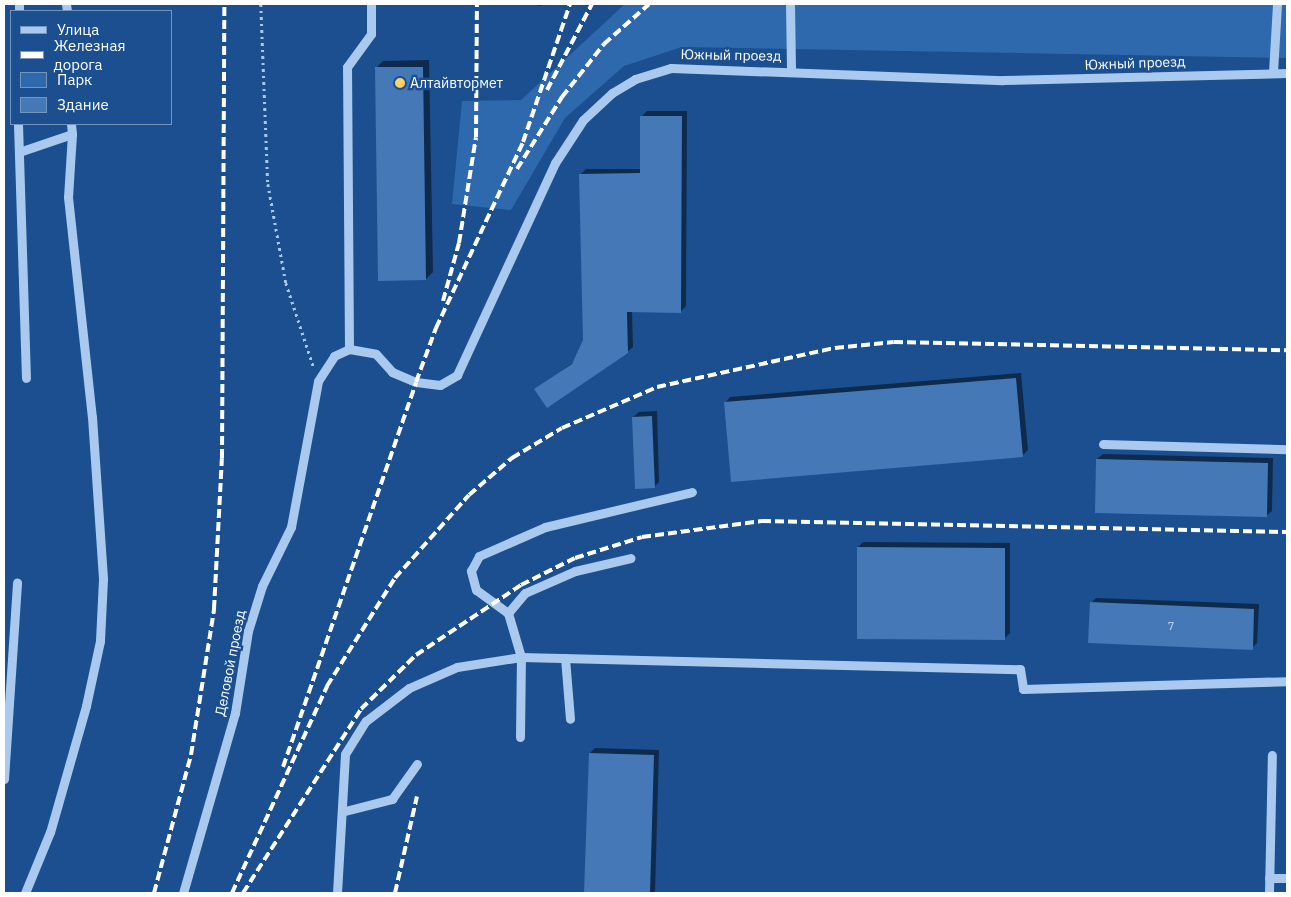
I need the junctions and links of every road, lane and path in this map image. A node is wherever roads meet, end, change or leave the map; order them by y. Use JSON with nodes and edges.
{"nodes":[{"id":1,"x":261,"y":4,"type":"edge"},
{"id":2,"x":372,"y":4,"type":"edge"},
{"id":3,"x":790,"y":4,"type":"edge"},
{"id":4,"x":1277,"y":4,"type":"edge"},
{"id":5,"x":791,"y":70,"type":"junction"},
{"id":6,"x":1273,"y":72,"type":"junction"},
{"id":7,"x":1287,"y":73,"type":"edge"},
{"id":8,"x":18,"y":125,"type":"edge"},
{"id":9,"x":71,"y":125,"type":"edge"},
{"id":10,"x":72,"y":134,"type":"junction"},
{"id":11,"x":19,"y":152,"type":"junction"},
{"id":12,"x":349,"y":349,"type":"junction"},
{"id":13,"x":26,"y":378,"type":"dead end"},
{"id":14,"x":318,"y":381,"type":"junction"},
{"id":15,"x":1104,"y":444,"type":"dead end"},
{"id":16,"x":1287,"y":449,"type":"edge"},
{"id":17,"x":692,"y":492,"type":"dead end"},
{"id":18,"x":631,"y":558,"type":"dead end"},
{"id":19,"x":17,"y":582,"type":"dead end"},
{"id":20,"x":508,"y":613,"type":"junction"},
{"id":21,"x":521,"y":657,"type":"junction"},
{"id":22,"x":565,"y":658,"type":"junction"},
{"id":23,"x":1287,"y":681,"type":"edge"},
{"id":24,"x":570,"y":719,"type":"dead end"},
{"id":25,"x":520,"y":737,"type":"dead end"},
{"id":26,"x":1272,"y":755,"type":"dead end"},
{"id":27,"x":417,"y":764,"type":"dead end"},
{"id":28,"x":4,"y":779,"type":"edge"},
{"id":29,"x":345,"y":811,"type":"junction"},
{"id":30,"x":1269,"y":878,"type":"junction"},
{"id":31,"x":1287,"y":878,"type":"edge"},
{"id":32,"x":25,"y":893,"type":"edge"},
{"id":33,"x":183,"y":893,"type":"edge"},
{"id":34,"x":337,"y":893,"type":"edge"},
{"id":35,"x":1269,"y":893,"type":"edge"}],
"edges":[{"from":1,"to":14,"type":"path"},
{"from":2,"to":12,"type":"street"},
{"from":3,"to":5,"type":"street"},
{"from":4,"to":6,"type":"street"},
{"from":5,"to":6,"type":"street","name":"Южный проезд"},
{"from":5,"to":12,"type":"street","name":"Южный проезд"},
{"from":6,"to":7,"type":"street","name":"Южный проезд"},
{"from":8,"to":11,"type":"street"},
{"from":9,"to":10,"type":"street"},
{"from":10,"to":11,"type":"street"},
{"from":10,"to":32,"type":"street"},
{"from":11,"to":13,"type":"street"},
{"from":12,"to":14,"type":"street"},
{"from":14,"to":33,"type":"street","name":"Деловой проезд"},
{"from":15,"to":16,"type":"street"},
{"from":17,"to":20,"type":"street"},
{"from":18,"to":20,"type":"street"},
{"from":19,"to":28,"type":"street"},
{"from":20,"to":21,"type":"street"},
{"from":21,"to":22,"type":"street"},
{"from":21,"to":25,"type":"street"},
{"from":21,"to":29,"type":"street"},
{"from":22,"to":23,"type":"street"},
{"from":22,"to":24,"type":"street"},
{"from":26,"to":30,"type":"street"},
{"from":27,"to":29,"type":"street"},
{"from":29,"to":34,"type":"street"},
{"from":30,"to":31,"type":"street"},
{"from":30,"to":35,"type":"street"}]}
